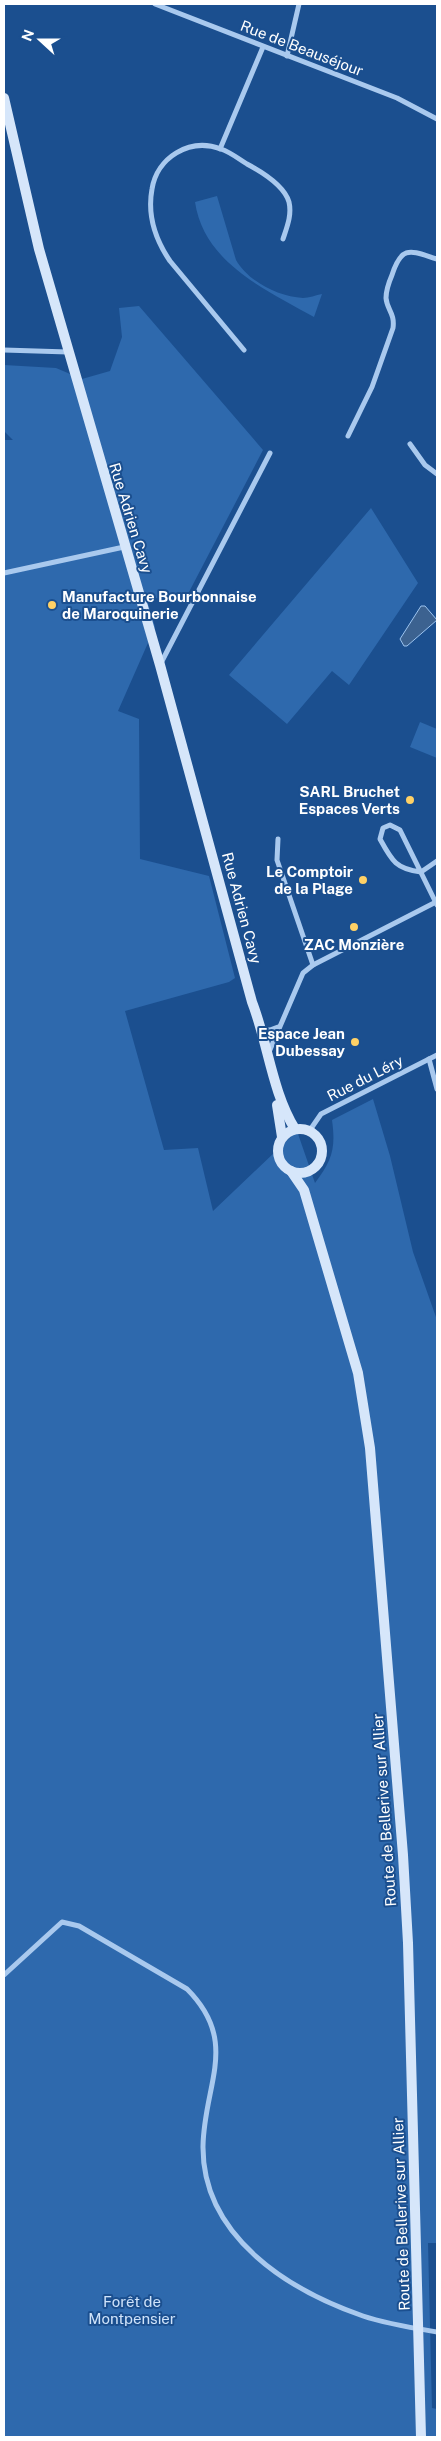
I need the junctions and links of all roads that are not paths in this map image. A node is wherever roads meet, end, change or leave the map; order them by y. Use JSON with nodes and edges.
{"nodes":[{"id":1,"x":155,"y":4,"type":"edge"},
{"id":2,"x":299,"y":4,"type":"edge"},
{"id":3,"x":263,"y":46,"type":"junction"},
{"id":4,"x":287,"y":56,"type":"junction"},
{"id":5,"x":4,"y":98,"type":"edge"},
{"id":6,"x":437,"y":119,"type":"edge"},
{"id":7,"x":220,"y":149,"type":"junction"},
{"id":8,"x":283,"y":239,"type":"dead end"},
{"id":9,"x":437,"y":259,"type":"edge"},
{"id":10,"x":4,"y":350,"type":"edge"},
{"id":11,"x":244,"y":350,"type":"dead end"},
{"id":12,"x":68,"y":352,"type":"junction"},
{"id":13,"x":348,"y":436,"type":"dead end"},
{"id":14,"x":410,"y":444,"type":"dead end"},
{"id":15,"x":270,"y":454,"type":"dead end"},
{"id":16,"x":437,"y":474,"type":"edge"},
{"id":17,"x":124,"y":547,"type":"junction"},
{"id":18,"x":4,"y":574,"type":"edge"},
{"id":19,"x":160,"y":665,"type":"junction"},
{"id":20,"x":278,"y":839,"type":"dead end"},
{"id":21,"x":437,"y":861,"type":"edge"},
{"id":22,"x":421,"y":872,"type":"junction"},
{"id":23,"x":436,"y":903,"type":"edge"},
{"id":24,"x":313,"y":965,"type":"junction"},
{"id":25,"x":252,"y":1002,"type":"junction"},
{"id":26,"x":278,"y":1028,"type":"junction"},
{"id":27,"x":262,"y":1030,"type":"junction"},
{"id":28,"x":269,"y":1053,"type":"junction"},
{"id":29,"x":437,"y":1055,"type":"edge"},
{"id":30,"x":429,"y":1059,"type":"junction"},
{"id":31,"x":437,"y":1089,"type":"edge"},
{"id":32,"x":295,"y":1129,"type":"junction"},
{"id":33,"x":310,"y":1130,"type":"junction"},
{"id":34,"x":282,"y":1137,"type":"junction"},
{"id":35,"x":291,"y":1171,"type":"junction"},
{"id":36,"x":308,"y":1172,"type":"junction"},
{"id":37,"x":304,"y":1190,"type":"junction"},
{"id":38,"x":4,"y":1975,"type":"edge"},
{"id":39,"x":419,"y":2329,"type":"junction"},
{"id":40,"x":437,"y":2332,"type":"edge"},
{"id":41,"x":421,"y":2437,"type":"edge"}],
"edges":[{"from":1,"to":3,"type":"street","name":"Rue de Beauséjour"},
{"from":2,"to":4,"type":"street"},
{"from":3,"to":4,"type":"street","name":"Rue de Beauséjour"},
{"from":3,"to":7,"type":"street"},
{"from":4,"to":6,"type":"street","name":"Rue de Beauséjour"},
{"from":5,"to":12,"type":"main road","name":"Rue Adrien Cavy"},
{"from":7,"to":8,"type":"street"},
{"from":7,"to":11,"type":"street"},
{"from":9,"to":13,"type":"street"},
{"from":10,"to":12,"type":"street"},
{"from":12,"to":17,"type":"main road","name":"Rue Adrien Cavy"},
{"from":14,"to":16,"type":"street"},
{"from":15,"to":19,"type":"street"},
{"from":17,"to":18,"type":"street"},
{"from":17,"to":19,"type":"main road","name":"Rue Adrien Cavy"},
{"from":19,"to":25,"type":"main road","name":"Rue Adrien Cavy"},
{"from":20,"to":24,"type":"street"},
{"from":21,"to":22,"type":"street"},
{"from":22,"to":22,"type":"street"},
{"from":22,"to":23,"type":"street"},
{"from":23,"to":24,"type":"street"},
{"from":24,"to":26,"type":"street"},
{"from":25,"to":27,"type":"main road","name":"Rue Adrien Cavy"},
{"from":25,"to":34,"type":"main road","name":"Rue Adrien Cavy"},
{"from":26,"to":27,"type":"street"},
{"from":26,"to":28,"type":"street"},
{"from":27,"to":28,"type":"main road","name":"Rue Adrien Cavy"},
{"from":28,"to":32,"type":"main road","name":"Rue Adrien Cavy"},
{"from":29,"to":30,"type":"street","name":"Rue du Léry"},
{"from":30,"to":31,"type":"street"},
{"from":30,"to":33,"type":"street","name":"Rue du Léry"},
{"from":32,"to":33,"type":"main road"},
{"from":32,"to":34,"type":"main road"},
{"from":33,"to":36,"type":"main road"},
{"from":34,"to":35,"type":"main road"},
{"from":35,"to":36,"type":"main road"},
{"from":35,"to":37,"type":"main road","name":"Route de Bellerive sur Allier"},
{"from":36,"to":37,"type":"main road","name":"Route de Bellerive sur Allier"},
{"from":37,"to":39,"type":"main road","name":"Route de Bellerive sur Allier"},
{"from":38,"to":39,"type":"street"},
{"from":39,"to":40,"type":"street"},
{"from":39,"to":41,"type":"main road","name":"Route de Bellerive sur Allier"}]}
